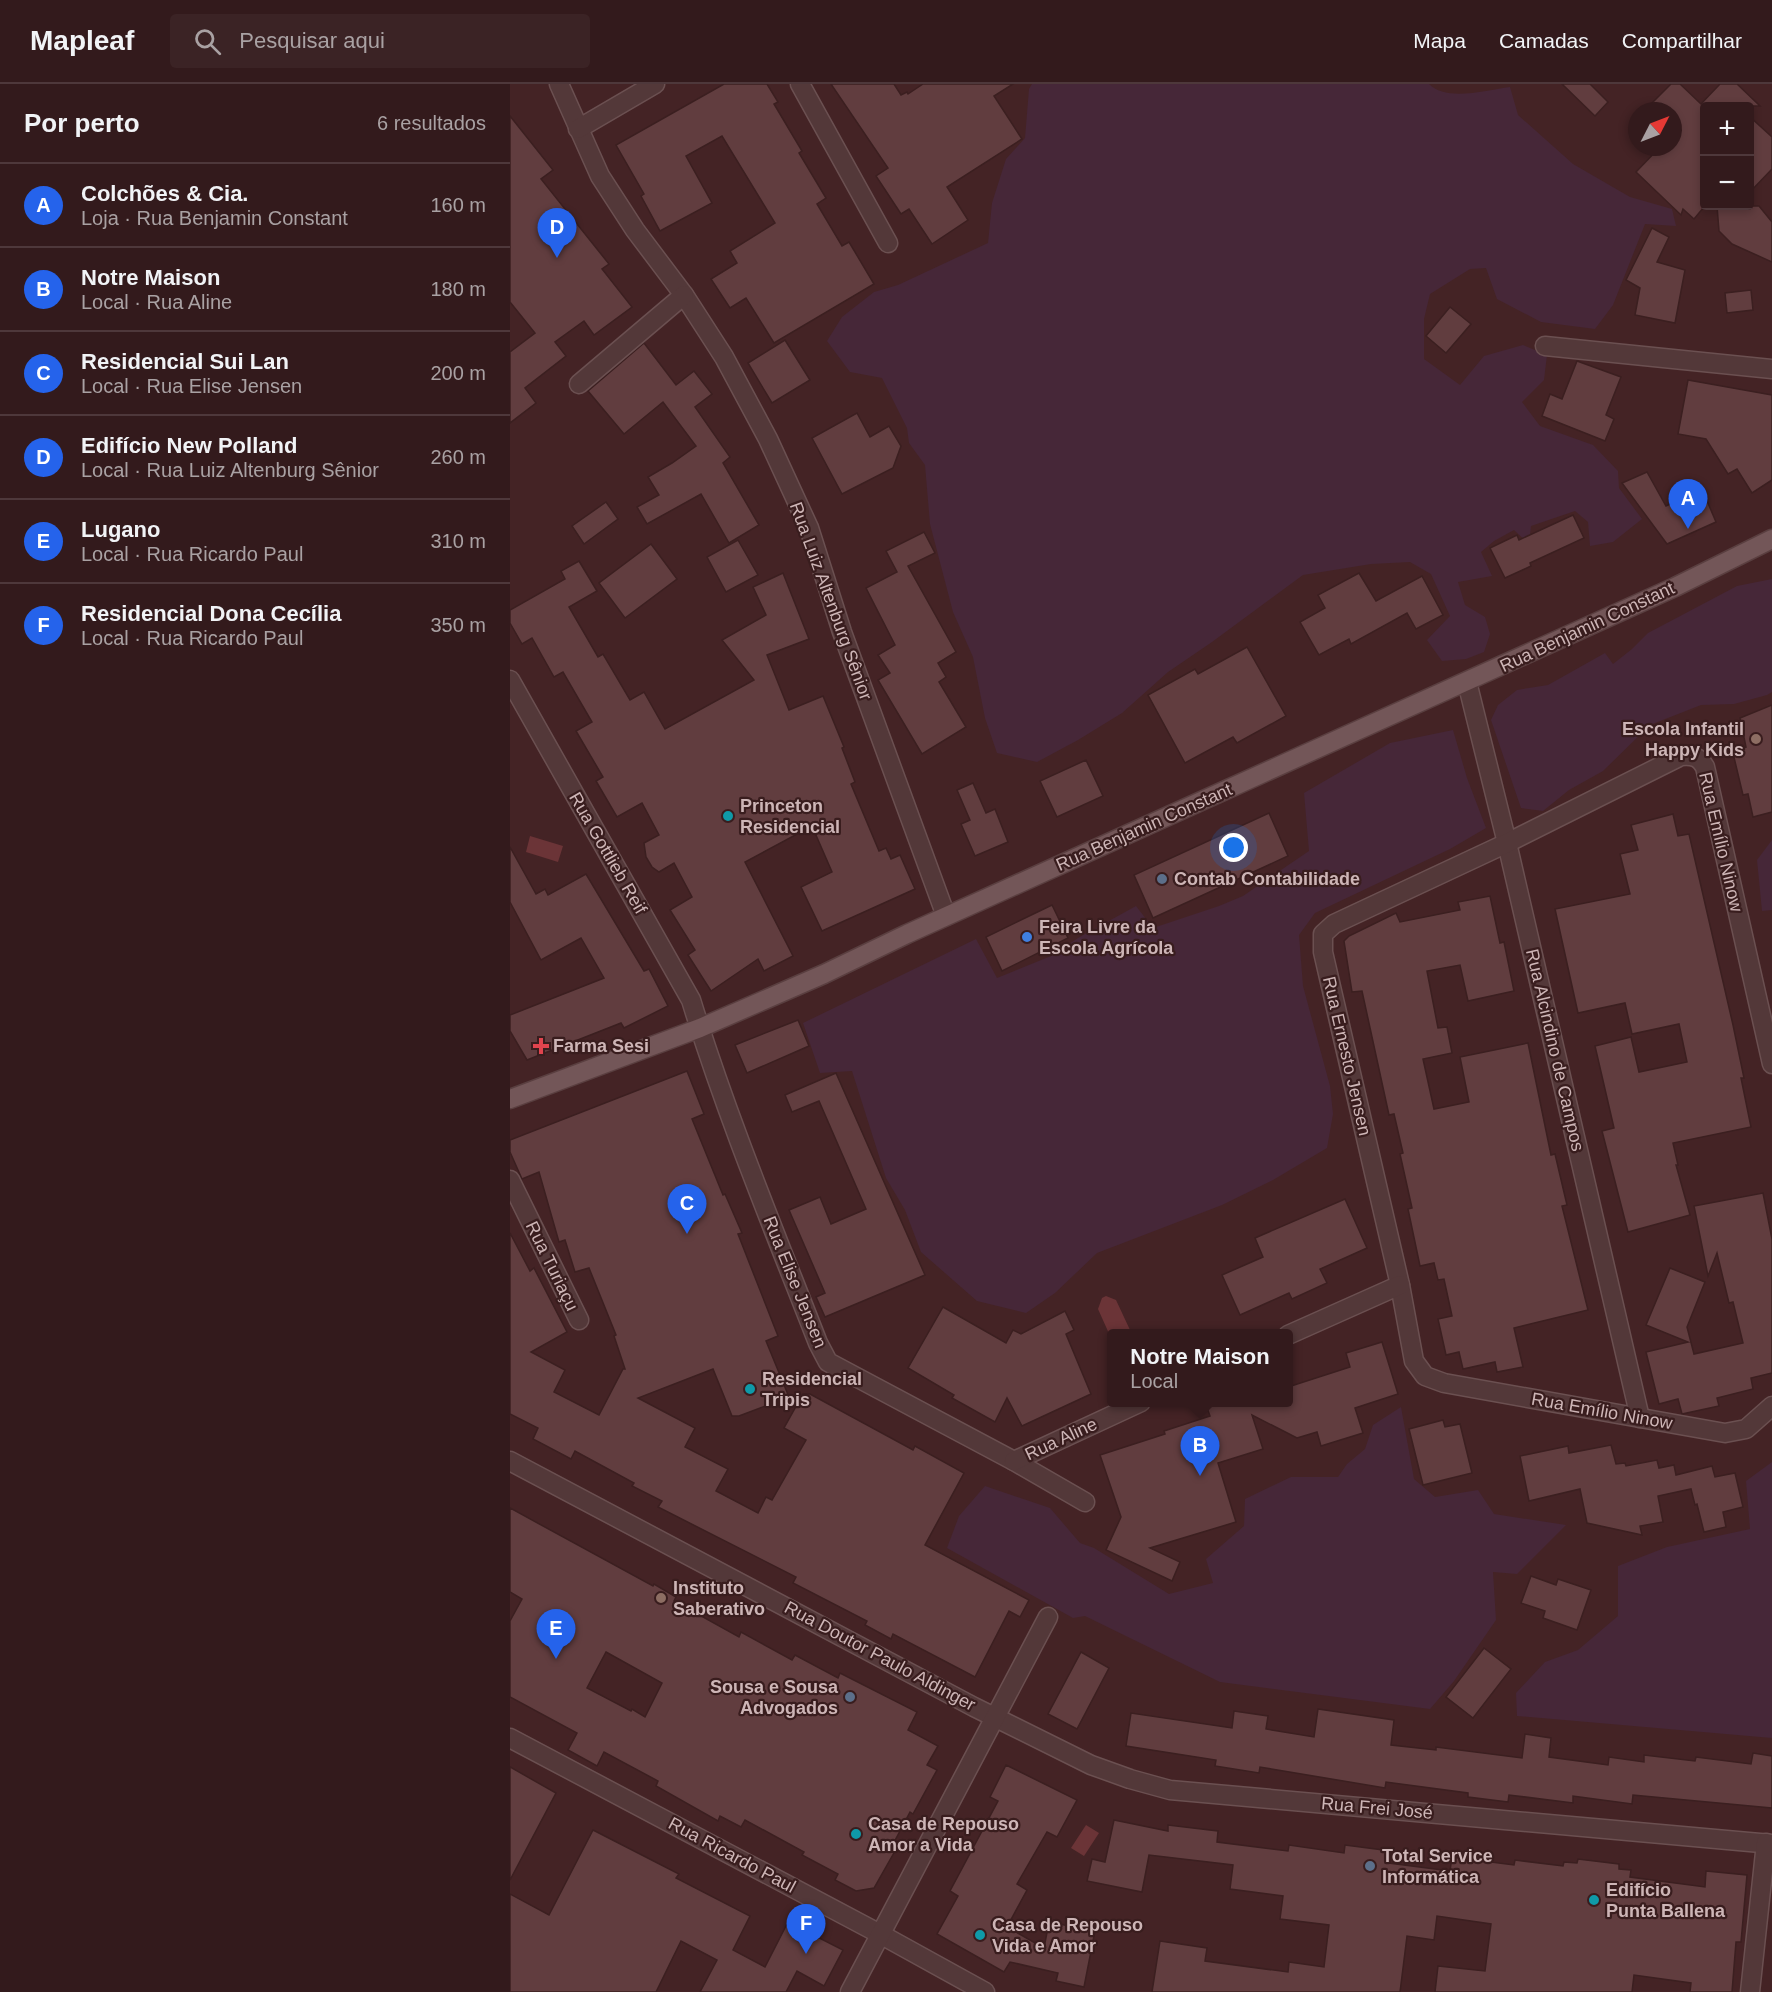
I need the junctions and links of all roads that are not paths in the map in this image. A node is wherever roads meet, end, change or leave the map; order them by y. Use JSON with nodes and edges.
{"nodes":[{"id":1,"x":559,"y":84,"type":"edge"},
{"id":2,"x":655,"y":84,"type":"edge"},
{"id":3,"x":800,"y":84,"type":"edge"},
{"id":4,"x":578,"y":129,"type":"junction"},
{"id":5,"x":888,"y":243,"type":"dead end"},
{"id":6,"x":684,"y":295,"type":"junction"},
{"id":7,"x":1545,"y":345,"type":"dead end"},
{"id":8,"x":1772,"y":369,"type":"edge"},
{"id":9,"x":579,"y":384,"type":"dead end"},
{"id":10,"x":1772,"y":539,"type":"edge"},
{"id":11,"x":510,"y":680,"type":"edge"},
{"id":12,"x":1467,"y":682,"type":"junction"},
{"id":13,"x":1507,"y":843,"type":"junction"},
{"id":14,"x":946,"y":916,"type":"junction"},
{"id":15,"x":700,"y":1028,"type":"junction"},
{"id":16,"x":1772,"y":1064,"type":"edge"},
{"id":17,"x":510,"y":1099,"type":"edge"},
{"id":18,"x":510,"y":1180,"type":"edge"},
{"id":19,"x":1400,"y":1286,"type":"junction"},
{"id":20,"x":579,"y":1320,"type":"dead end"},
{"id":21,"x":1293,"y":1333,"type":"edge"},
{"id":22,"x":1425,"y":1377,"type":"joint"},
{"id":23,"x":1772,"y":1406,"type":"edge"},
{"id":24,"x":1130,"y":1407,"type":"edge"},
{"id":25,"x":1640,"y":1418,"type":"junction"},
{"id":26,"x":510,"y":1461,"type":"edge"},
{"id":27,"x":1014,"y":1461,"type":"junction"},
{"id":28,"x":1085,"y":1502,"type":"dead end"},
{"id":29,"x":1048,"y":1617,"type":"dead end"},
{"id":30,"x":996,"y":1717,"type":"junction"},
{"id":31,"x":510,"y":1738,"type":"edge"},
{"id":32,"x":1769,"y":1843,"type":"edge"},
{"id":33,"x":880,"y":1934,"type":"junction"},
{"id":34,"x":850,"y":1992,"type":"edge"},
{"id":35,"x":984,"y":1992,"type":"edge"},
{"id":36,"x":1750,"y":1992,"type":"edge"}],
"edges":[{"from":1,"to":4,"type":"street","name":"Rua Luiz Altenburg Sênior"},
{"from":2,"to":4,"type":"street"},
{"from":3,"to":5,"type":"street"},
{"from":4,"to":6,"type":"street","name":"Rua Luiz Altenburg Sênior"},
{"from":6,"to":9,"type":"street"},
{"from":6,"to":14,"type":"street","name":"Rua Luiz Altenburg Sênior"},
{"from":7,"to":8,"type":"street"},
{"from":10,"to":12,"type":"main road","name":"Rua Benjamin Constant"},
{"from":11,"to":15,"type":"street","name":"Rua Gottlieb Reif"},
{"from":12,"to":13,"type":"street","name":"Rua Alcindino de Campos"},
{"from":12,"to":14,"type":"main road","name":"Rua Benjamin Constant"},
{"from":13,"to":16,"type":"street","name":"Rua Emílio Ninow"},
{"from":13,"to":19,"type":"street","name":"Rua Ernesto Jensen"},
{"from":13,"to":25,"type":"street","name":"Rua Alcindino de Campos"},
{"from":14,"to":15,"type":"main road","name":"Rua Benjamin Constant"},
{"from":15,"to":17,"type":"main road","name":"Rua Benjamin Constant"},
{"from":15,"to":27,"type":"street","name":"Rua Elise Jensen"},
{"from":18,"to":20,"type":"street","name":"Rua Turiaçu"},
{"from":19,"to":21,"type":"street"},
{"from":19,"to":22,"type":"street","name":"Rua Ernesto Jensen"},
{"from":22,"to":25,"type":"street","name":"Rua Emílio Ninow"},
{"from":23,"to":25,"type":"street","name":"Rua Emílio Ninow"},
{"from":24,"to":27,"type":"street","name":"Rua Aline"},
{"from":26,"to":30,"type":"street","name":"Rua Doutor Paulo Aldinger"},
{"from":27,"to":28,"type":"street","name":"Rua Elise Jensen"},
{"from":29,"to":30,"type":"street"},
{"from":30,"to":32,"type":"street","name":"Rua Frei José"},
{"from":30,"to":33,"type":"street"},
{"from":31,"to":33,"type":"street","name":"Rua Ricardo Paul"},
{"from":32,"to":36,"type":"street"},
{"from":33,"to":34,"type":"street"},
{"from":33,"to":35,"type":"street","name":"Rua Ricardo Paul"}]}
